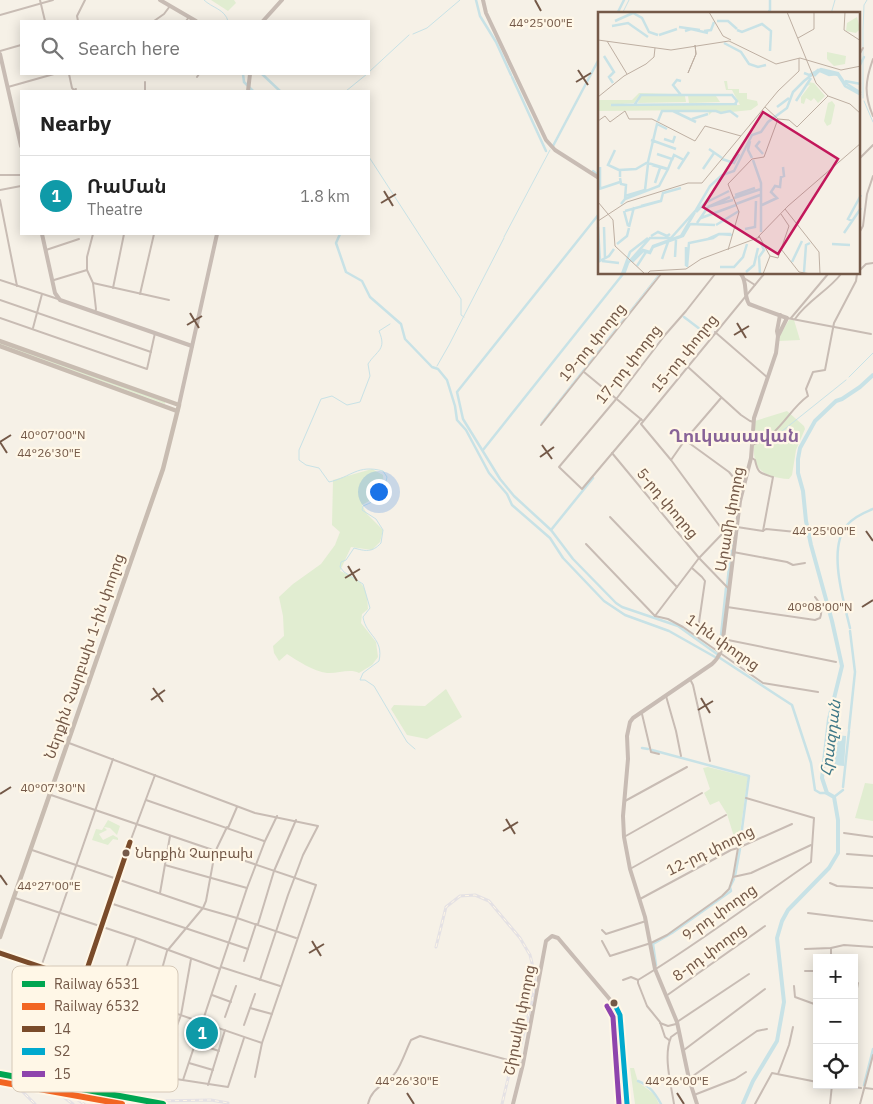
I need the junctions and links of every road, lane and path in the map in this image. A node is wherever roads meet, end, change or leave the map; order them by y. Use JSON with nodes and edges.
{"nodes":[{"id":1,"x":53,"y":0,"type":"edge"},
{"id":2,"x":85,"y":0,"type":"edge"},
{"id":3,"x":160,"y":0,"type":"edge"},
{"id":4,"x":282,"y":0,"type":"edge"},
{"id":5,"x":483,"y":0,"type":"edge"},
{"id":6,"x":40,"y":1,"type":"edge"},
{"id":7,"x":170,"y":6,"type":"junction"},
{"id":8,"x":0,"y":15,"type":"edge"},
{"id":9,"x":187,"y":19,"type":"edge"},
{"id":10,"x":45,"y":20,"type":"edge"},
{"id":11,"x":78,"y":20,"type":"edge"},
{"id":12,"x":155,"y":20,"type":"edge"},
{"id":13,"x":264,"y":20,"type":"edge"},
{"id":14,"x":20,"y":45,"type":"edge"},
{"id":15,"x":863,"y":48,"type":"dead end"},
{"id":16,"x":0,"y":52,"type":"edge"},
{"id":17,"x":860,"y":53,"type":"edge"},
{"id":18,"x":873,"y":59,"type":"edge"},
{"id":19,"x":50,"y":75,"type":"edge"},
{"id":20,"x":69,"y":75,"type":"edge"},
{"id":21,"x":250,"y":75,"type":"edge"},
{"id":22,"x":145,"y":82,"type":"dead end"},
{"id":23,"x":8,"y":87,"type":"junction"},
{"id":24,"x":249,"y":88,"type":"edge"},
{"id":25,"x":74,"y":90,"type":"edge"},
{"id":26,"x":145,"y":90,"type":"edge"},
{"id":27,"x":873,"y":116,"type":"edge"},
{"id":28,"x":19,"y":126,"type":"edge"},
{"id":29,"x":873,"y":145,"type":"edge"},
{"id":30,"x":860,"y":158,"type":"edge"},
{"id":31,"x":0,"y":175,"type":"edge"},
{"id":32,"x":20,"y":175,"type":"edge"},
{"id":33,"x":873,"y":176,"type":"edge"},
{"id":34,"x":598,"y":177,"type":"edge"},
{"id":35,"x":20,"y":186,"type":"edge"},
{"id":36,"x":0,"y":190,"type":"edge"},
{"id":37,"x":0,"y":200,"type":"edge"},
{"id":38,"x":860,"y":230,"type":"edge"},
{"id":39,"x":42,"y":235,"type":"edge"},
{"id":40,"x":93,"y":235,"type":"edge"},
{"id":41,"x":124,"y":235,"type":"edge"},
{"id":42,"x":154,"y":235,"type":"edge"},
{"id":43,"x":217,"y":235,"type":"edge"},
{"id":44,"x":79,"y":239,"type":"dead end"},
{"id":45,"x":46,"y":250,"type":"junction"},
{"id":46,"x":873,"y":263,"type":"edge"},
{"id":47,"x":87,"y":270,"type":"junction"},
{"id":48,"x":860,"y":270,"type":"edge"},
{"id":49,"x":660,"y":275,"type":"edge"},
{"id":50,"x":713,"y":275,"type":"edge"},
{"id":51,"x":742,"y":275,"type":"edge"},
{"id":52,"x":763,"y":275,"type":"edge"},
{"id":53,"x":827,"y":275,"type":"edge"},
{"id":54,"x":840,"y":275,"type":"edge"},
{"id":55,"x":857,"y":275,"type":"edge"},
{"id":56,"x":0,"y":280,"type":"edge"},
{"id":57,"x":52,"y":281,"type":"junction"},
{"id":58,"x":92,"y":283,"type":"junction"},
{"id":59,"x":755,"y":285,"type":"junction"},
{"id":60,"x":17,"y":286,"type":"junction"},
{"id":61,"x":113,"y":288,"type":"junction"},
{"id":62,"x":42,"y":294,"type":"junction"},
{"id":63,"x":140,"y":294,"type":"junction"},
{"id":64,"x":745,"y":296,"type":"junction"},
{"id":65,"x":0,"y":300,"type":"edge"},
{"id":66,"x":60,"y":300,"type":"junction"},
{"id":67,"x":169,"y":300,"type":"dead end"},
{"id":68,"x":37,"y":313,"type":"junction"},
{"id":69,"x":95,"y":313,"type":"junction"},
{"id":70,"x":780,"y":315,"type":"junction"},
{"id":71,"x":0,"y":318,"type":"edge"},
{"id":72,"x":789,"y":318,"type":"junction"},
{"id":73,"x":795,"y":319,"type":"junction"},
{"id":74,"x":834,"y":328,"type":"junction"},
{"id":75,"x":32,"y":329,"type":"junction"},
{"id":76,"x":714,"y":332,"type":"junction"},
{"id":77,"x":155,"y":333,"type":"junction"},
{"id":78,"x":871,"y":334,"type":"dead end"},
{"id":79,"x":778,"y":336,"type":"junction"},
{"id":80,"x":0,"y":341,"type":"edge"},
{"id":81,"x":0,"y":346,"type":"edge"},
{"id":82,"x":192,"y":346,"type":"junction"},
{"id":83,"x":151,"y":352,"type":"junction"},
{"id":84,"x":688,"y":367,"type":"junction"},
{"id":85,"x":584,"y":372,"type":"junction"},
{"id":86,"x":768,"y":378,"type":"junction"},
{"id":87,"x":617,"y":398,"type":"junction"},
{"id":88,"x":721,"y":398,"type":"junction"},
{"id":89,"x":178,"y":408,"type":"junction"},
{"id":90,"x":641,"y":420,"type":"junction"},
{"id":91,"x":754,"y":422,"type":"junction"},
{"id":92,"x":643,"y":423,"type":"junction"},
{"id":93,"x":541,"y":425,"type":"dead end"},
{"id":94,"x":685,"y":440,"type":"junction"},
{"id":95,"x":752,"y":445,"type":"junction"},
{"id":96,"x":612,"y":453,"type":"junction"},
{"id":97,"x":751,"y":458,"type":"junction"},
{"id":98,"x":671,"y":460,"type":"junction"},
{"id":99,"x":743,"y":490,"type":"junction"},
{"id":100,"x":610,"y":517,"type":"dead end"},
{"id":101,"x":736,"y":527,"type":"junction"},
{"id":102,"x":763,"y":531,"type":"junction"},
{"id":103,"x":724,"y":532,"type":"junction"},
{"id":104,"x":796,"y":532,"type":"dead end"},
{"id":105,"x":735,"y":539,"type":"junction"},
{"id":106,"x":586,"y":544,"type":"dead end"},
{"id":107,"x":733,"y":552,"type":"junction"},
{"id":108,"x":699,"y":558,"type":"junction"},
{"id":109,"x":805,"y":563,"type":"dead end"},
{"id":110,"x":692,"y":568,"type":"junction"},
{"id":111,"x":677,"y":587,"type":"junction"},
{"id":112,"x":729,"y":588,"type":"junction"},
{"id":113,"x":815,"y":597,"type":"dead end"},
{"id":114,"x":728,"y":607,"type":"junction"},
{"id":115,"x":655,"y":616,"type":"junction"},
{"id":116,"x":697,"y":636,"type":"junction"},
{"id":117,"x":723,"y":639,"type":"junction"},
{"id":118,"x":720,"y":654,"type":"junction"},
{"id":119,"x":836,"y":662,"type":"dead end"},
{"id":120,"x":690,"y":679,"type":"junction"},
{"id":121,"x":818,"y":692,"type":"dead end"},
{"id":122,"x":666,"y":695,"type":"junction"},
{"id":123,"x":641,"y":712,"type":"junction"},
{"id":124,"x":67,"y":742,"type":"junction"},
{"id":125,"x":659,"y":754,"type":"dead end"},
{"id":126,"x":681,"y":756,"type":"dead end"},
{"id":127,"x":114,"y":760,"type":"junction"},
{"id":128,"x":710,"y":761,"type":"dead end"},
{"id":129,"x":687,"y":767,"type":"dead end"},
{"id":130,"x":155,"y":775,"type":"junction"},
{"id":131,"x":702,"y":793,"type":"dead end"},
{"id":132,"x":49,"y":794,"type":"junction"},
{"id":133,"x":746,"y":798,"type":"dead end"},
{"id":134,"x":146,"y":800,"type":"junction"},
{"id":135,"x":624,"y":801,"type":"junction"},
{"id":136,"x":238,"y":806,"type":"junction"},
{"id":137,"x":96,"y":810,"type":"junction"},
{"id":138,"x":726,"y":815,"type":"dead end"},
{"id":139,"x":277,"y":816,"type":"junction"},
{"id":140,"x":296,"y":820,"type":"junction"},
{"id":141,"x":137,"y":823,"type":"junction"},
{"id":142,"x":792,"y":824,"type":"dead end"},
{"id":143,"x":228,"y":828,"type":"junction"},
{"id":144,"x":844,"y":833,"type":"dead end"},
{"id":145,"x":170,"y":836,"type":"junction"},
{"id":146,"x":624,"y":837,"type":"junction"},
{"id":147,"x":873,"y":837,"type":"edge"},
{"id":148,"x":265,"y":841,"type":"junction"},
{"id":149,"x":812,"y":845,"type":"junction"},
{"id":150,"x":738,"y":848,"type":"junction"},
{"id":151,"x":30,"y":849,"type":"junction"},
{"id":152,"x":215,"y":852,"type":"junction"},
{"id":153,"x":847,"y":854,"type":"dead end"},
{"id":154,"x":873,"y":856,"type":"edge"},
{"id":155,"x":76,"y":865,"type":"junction"},
{"id":156,"x":165,"y":865,"type":"junction"},
{"id":157,"x":256,"y":865,"type":"junction"},
{"id":158,"x":630,"y":869,"type":"junction"},
{"id":159,"x":274,"y":871,"type":"junction"},
{"id":160,"x":210,"y":878,"type":"junction"},
{"id":161,"x":295,"y":878,"type":"junction"},
{"id":162,"x":733,"y":878,"type":"junction"},
{"id":163,"x":118,"y":879,"type":"junction"},
{"id":164,"x":830,"y":883,"type":"dead end"},
{"id":165,"x":247,"y":888,"type":"junction"},
{"id":166,"x":873,"y":888,"type":"edge"},
{"id":167,"x":160,"y":894,"type":"junction"},
{"id":168,"x":13,"y":897,"type":"junction"},
{"id":169,"x":640,"y":899,"type":"junction"},
{"id":170,"x":110,"y":903,"type":"junction"},
{"id":171,"x":202,"y":908,"type":"junction"},
{"id":172,"x":60,"y":912,"type":"junction"},
{"id":173,"x":808,"y":913,"type":"dead end"},
{"id":174,"x":237,"y":918,"type":"junction"},
{"id":175,"x":646,"y":921,"type":"junction"},
{"id":176,"x":873,"y":921,"type":"edge"},
{"id":177,"x":257,"y":924,"type":"junction"},
{"id":178,"x":102,"y":926,"type":"junction"},
{"id":179,"x":765,"y":926,"type":"dead end"},
{"id":180,"x":186,"y":929,"type":"junction"},
{"id":181,"x":602,"y":930,"type":"dead end"},
{"id":182,"x":277,"y":931,"type":"junction"},
{"id":183,"x":0,"y":937,"type":"edge"},
{"id":184,"x":136,"y":938,"type":"junction"},
{"id":185,"x":297,"y":938,"type":"junction"},
{"id":186,"x":602,"y":941,"type":"dead end"},
{"id":187,"x":229,"y":943,"type":"junction"},
{"id":188,"x":651,"y":943,"type":"junction"},
{"id":189,"x":873,"y":947,"type":"edge"},
{"id":190,"x":831,"y":948,"type":"junction"},
{"id":191,"x":248,"y":949,"type":"junction"},
{"id":192,"x":805,"y":949,"type":"dead end"},
{"id":193,"x":166,"y":951,"type":"junction"},
{"id":194,"x":0,"y":953,"type":"edge"},
{"id":195,"x":831,"y":954,"type":"edge"},
{"id":196,"x":191,"y":960,"type":"junction"},
{"id":197,"x":244,"y":961,"type":"dead end"},
{"id":198,"x":27,"y":962,"type":"junction"},
{"id":199,"x":26,"y":966,"type":"edge"},
{"id":200,"x":37,"y":966,"type":"edge"},
{"id":201,"x":40,"y":966,"type":"edge"},
{"id":202,"x":88,"y":966,"type":"edge"},
{"id":203,"x":127,"y":966,"type":"edge"},
{"id":204,"x":162,"y":966,"type":"edge"},
{"id":205,"x":221,"y":968,"type":"junction"},
{"id":206,"x":655,"y":969,"type":"junction"},
{"id":207,"x":805,"y":971,"type":"dead end"},
{"id":208,"x":813,"y":972,"type":"edge"},
{"id":209,"x":748,"y":974,"type":"dead end"},
{"id":210,"x":260,"y":980,"type":"junction"},
{"id":211,"x":623,"y":980,"type":"dead end"},
{"id":212,"x":638,"y":980,"type":"junction"},
{"id":213,"x":236,"y":986,"type":"dead end"},
{"id":214,"x":280,"y":986,"type":"junction"},
{"id":215,"x":794,"y":986,"type":"dead end"},
{"id":216,"x":765,"y":989,"type":"dead end"},
{"id":217,"x":255,"y":994,"type":"dead end"},
{"id":218,"x":212,"y":995,"type":"junction"},
{"id":219,"x":666,"y":996,"type":"junction"},
{"id":220,"x":231,"y":1002,"type":"junction"},
{"id":221,"x":813,"y":1004,"type":"edge"},
{"id":222,"x":250,"y":1008,"type":"junction"},
{"id":223,"x":178,"y":1014,"type":"edge"},
{"id":224,"x":272,"y":1014,"type":"junction"},
{"id":225,"x":182,"y":1015,"type":"junction"},
{"id":226,"x":225,"y":1017,"type":"dead end"},
{"id":227,"x":202,"y":1022,"type":"junction"},
{"id":228,"x":660,"y":1023,"type":"junction"},
{"id":229,"x":677,"y":1023,"type":"junction"},
{"id":230,"x":178,"y":1025,"type":"edge"},
{"id":231,"x":244,"y":1025,"type":"dead end"},
{"id":232,"x":793,"y":1027,"type":"dead end"},
{"id":233,"x":767,"y":1029,"type":"dead end"},
{"id":234,"x":225,"y":1030,"type":"junction"},
{"id":235,"x":679,"y":1032,"type":"junction"},
{"id":236,"x":244,"y":1037,"type":"junction"},
{"id":237,"x":669,"y":1040,"type":"junction"},
{"id":238,"x":195,"y":1043,"type":"junction"},
{"id":239,"x":262,"y":1043,"type":"junction"},
{"id":240,"x":684,"y":1050,"type":"junction"},
{"id":241,"x":219,"y":1051,"type":"junction"},
{"id":242,"x":873,"y":1055,"type":"edge"},
{"id":243,"x":188,"y":1063,"type":"junction"},
{"id":244,"x":523,"y":1064,"type":"junction"},
{"id":245,"x":213,"y":1070,"type":"junction"},
{"id":246,"x":746,"y":1072,"type":"dead end"},
{"id":247,"x":778,"y":1074,"type":"junction"},
{"id":248,"x":255,"y":1077,"type":"dead end"},
{"id":249,"x":178,"y":1079,"type":"edge"},
{"id":250,"x":689,"y":1079,"type":"junction"},
{"id":251,"x":183,"y":1080,"type":"junction"},
{"id":252,"x":813,"y":1081,"type":"edge"},
{"id":253,"x":208,"y":1085,"type":"junction"},
{"id":254,"x":858,"y":1088,"type":"edge"},
{"id":255,"x":861,"y":1088,"type":"dead end"},
{"id":256,"x":865,"y":1088,"type":"junction"},
{"id":257,"x":832,"y":1089,"type":"edge"},
{"id":258,"x":873,"y":1089,"type":"edge"},
{"id":259,"x":694,"y":1095,"type":"junction"},
{"id":260,"x":368,"y":1104,"type":"edge"},
{"id":261,"x":513,"y":1104,"type":"edge"},
{"id":262,"x":627,"y":1104,"type":"edge"},
{"id":263,"x":674,"y":1104,"type":"edge"},
{"id":264,"x":697,"y":1104,"type":"edge"},
{"id":265,"x":755,"y":1104,"type":"edge"},
{"id":266,"x":830,"y":1104,"type":"edge"},
{"id":267,"x":860,"y":1104,"type":"edge"}],
"edges":[{"from":1,"to":6,"type":"street"},
{"from":2,"to":11,"type":"street"},
{"from":3,"to":7,"type":"main road"},
{"from":4,"to":13,"type":"main road"},
{"from":5,"to":34,"type":"main road"},
{"from":6,"to":8,"type":"street"},
{"from":6,"to":10,"type":"street"},
{"from":7,"to":9,"type":"main road"},
{"from":7,"to":12,"type":"street"},
{"from":14,"to":16,"type":"street"},
{"from":15,"to":17,"type":"street"},
{"from":16,"to":23,"type":"main road"},
{"from":18,"to":27,"type":"street"},
{"from":19,"to":23,"type":"street"},
{"from":20,"to":25,"type":"street"},
{"from":21,"to":24,"type":"main road"},
{"from":22,"to":26,"type":"street"},
{"from":23,"to":28,"type":"main road"},
{"from":29,"to":30,"type":"street"},
{"from":31,"to":32,"type":"street"},
{"from":33,"to":38,"type":"street"},
{"from":35,"to":36,"type":"street"},
{"from":37,"to":60,"type":"street"},
{"from":39,"to":45,"type":"main road"},
{"from":40,"to":47,"type":"street"},
{"from":41,"to":61,"type":"street"},
{"from":42,"to":63,"type":"street"},
{"from":43,"to":82,"type":"main road"},
{"from":44,"to":45,"type":"street"},
{"from":45,"to":57,"type":"main road"},
{"from":46,"to":48,"type":"street"},
{"from":47,"to":57,"type":"street"},
{"from":47,"to":58,"type":"street"},
{"from":49,"to":85,"type":"street","name":"19-րդ փողոց"},
{"from":50,"to":87,"type":"street","name":"17-րդ փողոց"},
{"from":51,"to":59,"type":"street"},
{"from":51,"to":64,"type":"main road"},
{"from":52,"to":59,"type":"street","name":"15-րդ փողոց"},
{"from":53,"to":72,"type":"street"},
{"from":54,"to":73,"type":"street"},
{"from":55,"to":74,"type":"street"},
{"from":56,"to":60,"type":"street"},
{"from":57,"to":66,"type":"main road"},
{"from":58,"to":61,"type":"street"},
{"from":58,"to":69,"type":"street"},
{"from":59,"to":64,"type":"street","name":"15-րդ փողոց"},
{"from":60,"to":62,"type":"street"},
{"from":61,"to":63,"type":"street"},
{"from":62,"to":66,"type":"street"},
{"from":62,"to":68,"type":"street"},
{"from":63,"to":67,"type":"street"},
{"from":64,"to":70,"type":"main road"},
{"from":64,"to":76,"type":"street","name":"15-րդ փողոց"},
{"from":65,"to":68,"type":"street"},
{"from":66,"to":69,"type":"main road"},
{"from":68,"to":75,"type":"street"},
{"from":68,"to":83,"type":"street"},
{"from":69,"to":77,"type":"main road"},
{"from":70,"to":72,"type":"main road"},
{"from":70,"to":79,"type":"main road","name":"Արամի փողոց"},
{"from":71,"to":75,"type":"street"},
{"from":72,"to":73,"type":"street"},
{"from":72,"to":79,"type":"main road","name":"Արամի փողոց"},
{"from":73,"to":74,"type":"street"},
{"from":74,"to":78,"type":"street"},
{"from":74,"to":95,"type":"street"},
{"from":75,"to":83,"type":"street"},
{"from":76,"to":84,"type":"street","name":"15-րդ փողոց"},
{"from":76,"to":86,"type":"street"},
{"from":77,"to":82,"type":"main road"},
{"from":77,"to":83,"type":"street"},
{"from":79,"to":86,"type":"main road","name":"Արամի փողոց"},
{"from":80,"to":89,"type":"main road"},
{"from":81,"to":89,"type":"main road"},
{"from":82,"to":89,"type":"main road"},
{"from":84,"to":88,"type":"street"},
{"from":84,"to":92,"type":"street","name":"15-րդ փողոց"},
{"from":85,"to":87,"type":"street"},
{"from":85,"to":93,"type":"street","name":"19-րդ փողոց"},
{"from":86,"to":91,"type":"main road","name":"Արամի փողոց"},
{"from":87,"to":90,"type":"street"},
{"from":87,"to":96,"type":"street","name":"17-րդ փողոց"},
{"from":88,"to":91,"type":"street"},
{"from":88,"to":94,"type":"street"},
{"from":89,"to":124,"type":"main road","name":"Ներքին Չարբախ 1-ին փողոց"},
{"from":90,"to":92,"type":"street"},
{"from":90,"to":96,"type":"street"},
{"from":91,"to":95,"type":"main road","name":"Արամի փողոց"},
{"from":92,"to":98,"type":"street"},
{"from":94,"to":98,"type":"street"},
{"from":94,"to":99,"type":"street"},
{"from":95,"to":97,"type":"main road","name":"Արամի փողոց"},
{"from":96,"to":108,"type":"street","name":"5-րդ փողոց"},
{"from":97,"to":99,"type":"main road","name":"Արամի փողոց"},
{"from":97,"to":102,"type":"street"},
{"from":98,"to":103,"type":"street"},
{"from":99,"to":101,"type":"main road","name":"Արամի փողոց"},
{"from":100,"to":111,"type":"street"},
{"from":101,"to":102,"type":"street"},
{"from":101,"to":105,"type":"main road","name":"Արամի փողոց"},
{"from":102,"to":104,"type":"street"},
{"from":103,"to":105,"type":"street"},
{"from":103,"to":108,"type":"street"},
{"from":105,"to":107,"type":"main road","name":"Արամի փողոց"},
{"from":106,"to":115,"type":"street","name":"1-ին փողոց"},
{"from":107,"to":109,"type":"street"},
{"from":107,"to":112,"type":"main road","name":"Արամի փողոց"},
{"from":108,"to":110,"type":"street"},
{"from":108,"to":112,"type":"street","name":"5-րդ փողոց"},
{"from":110,"to":111,"type":"street"},
{"from":110,"to":116,"type":"street"},
{"from":111,"to":115,"type":"street"},
{"from":112,"to":114,"type":"main road","name":"Արամի փողոց"},
{"from":113,"to":114,"type":"street"},
{"from":114,"to":117,"type":"main road","name":"Արամի փողոց"},
{"from":115,"to":116,"type":"street","name":"1-ին փողոց"},
{"from":116,"to":118,"type":"street","name":"1-ին փողոց"},
{"from":117,"to":118,"type":"main road","name":"Արամի փողոց"},
{"from":117,"to":119,"type":"street"},
{"from":118,"to":120,"type":"main road"},
{"from":118,"to":121,"type":"street","name":"1-ին փողոց"},
{"from":120,"to":122,"type":"main road"},
{"from":120,"to":128,"type":"street"},
{"from":122,"to":123,"type":"main road"},
{"from":122,"to":126,"type":"street"},
{"from":123,"to":125,"type":"street"},
{"from":123,"to":135,"type":"main road"},
{"from":124,"to":127,"type":"street"},
{"from":124,"to":132,"type":"main road","name":"Ներքին Չարբախ 1-ին փողոց"},
{"from":127,"to":130,"type":"street"},
{"from":127,"to":137,"type":"street"},
{"from":129,"to":135,"type":"street"},
{"from":130,"to":134,"type":"street"},
{"from":130,"to":136,"type":"street"},
{"from":131,"to":146,"type":"street"},
{"from":132,"to":137,"type":"street"},
{"from":132,"to":151,"type":"main road","name":"Ներքին Չարբախ 1-ին փողոց"},
{"from":133,"to":149,"type":"street"},
{"from":134,"to":141,"type":"street"},
{"from":134,"to":143,"type":"street"},
{"from":135,"to":146,"type":"main road"},
{"from":136,"to":139,"type":"street"},
{"from":136,"to":143,"type":"street"},
{"from":137,"to":141,"type":"street"},
{"from":137,"to":155,"type":"street"},
{"from":138,"to":158,"type":"street"},
{"from":139,"to":140,"type":"street"},
{"from":139,"to":148,"type":"street"},
{"from":140,"to":159,"type":"street"},
{"from":140,"to":161,"type":"street"},
{"from":141,"to":145,"type":"street"},
{"from":141,"to":163,"type":"street"},
{"from":142,"to":150,"type":"street","name":"12-րդ փողոց"},
{"from":143,"to":148,"type":"street"},
{"from":143,"to":152,"type":"street"},
{"from":144,"to":147,"type":"street"},
{"from":145,"to":152,"type":"street"},
{"from":145,"to":156,"type":"street"},
{"from":146,"to":158,"type":"main road"},
{"from":148,"to":157,"type":"street"},
{"from":149,"to":162,"type":"street"},
{"from":149,"to":206,"type":"street","name":"9-րդ փողոց"},
{"from":150,"to":162,"type":"street"},
{"from":150,"to":169,"type":"street","name":"12-րդ փողոց"},
{"from":151,"to":155,"type":"street"},
{"from":151,"to":168,"type":"main road","name":"Ներքին Չարբախ 1-ին փողոց"},
{"from":152,"to":157,"type":"street"},
{"from":152,"to":160,"type":"street"},
{"from":153,"to":154,"type":"street"},
{"from":155,"to":163,"type":"street"},
{"from":155,"to":172,"type":"street"},
{"from":156,"to":160,"type":"street"},
{"from":156,"to":167,"type":"street"},
{"from":157,"to":159,"type":"street"},
{"from":157,"to":165,"type":"street"},
{"from":158,"to":169,"type":"main road"},
{"from":159,"to":161,"type":"street"},
{"from":159,"to":177,"type":"street"},
{"from":160,"to":165,"type":"street"},
{"from":160,"to":171,"type":"street"},
{"from":161,"to":182,"type":"street"},
{"from":161,"to":185,"type":"street"},
{"from":162,"to":188,"type":"street"},
{"from":163,"to":167,"type":"street"},
{"from":163,"to":170,"type":"street"},
{"from":164,"to":166,"type":"street"},
{"from":165,"to":174,"type":"street"},
{"from":167,"to":171,"type":"street"},
{"from":168,"to":172,"type":"street"},
{"from":168,"to":183,"type":"main road","name":"Ներքին Չարբախ 1-ին փողոց"},
{"from":169,"to":175,"type":"main road"},
{"from":170,"to":178,"type":"street"},
{"from":170,"to":180,"type":"street"},
{"from":171,"to":174,"type":"street"},
{"from":171,"to":180,"type":"street"},
{"from":172,"to":178,"type":"street"},
{"from":172,"to":201,"type":"street"},
{"from":173,"to":176,"type":"street"},
{"from":174,"to":177,"type":"street"},
{"from":174,"to":187,"type":"street"},
{"from":175,"to":181,"type":"street"},
{"from":175,"to":188,"type":"main road"},
{"from":177,"to":182,"type":"street"},
{"from":177,"to":191,"type":"street"},
{"from":178,"to":184,"type":"street"},
{"from":178,"to":202,"type":"street"},
{"from":179,"to":219,"type":"street","name":"8-րդ փողոց"},
{"from":180,"to":187,"type":"street"},
{"from":180,"to":193,"type":"street"},
{"from":182,"to":185,"type":"street"},
{"from":182,"to":210,"type":"street"},
{"from":184,"to":193,"type":"street"},
{"from":184,"to":203,"type":"street"},
{"from":185,"to":214,"type":"street"},
{"from":186,"to":188,"type":"street"},
{"from":187,"to":191,"type":"street"},
{"from":187,"to":205,"type":"street"},
{"from":188,"to":206,"type":"main road"},
{"from":189,"to":190,"type":"street"},
{"from":190,"to":192,"type":"street"},
{"from":190,"to":195,"type":"street"},
{"from":191,"to":197,"type":"street"},
{"from":193,"to":196,"type":"street"},
{"from":193,"to":204,"type":"street"},
{"from":194,"to":198,"type":"street"},
{"from":196,"to":205,"type":"street"},
{"from":196,"to":225,"type":"street"},
{"from":198,"to":199,"type":"street"},
{"from":198,"to":200,"type":"street"},
{"from":205,"to":210,"type":"street"},
{"from":205,"to":218,"type":"street"},
{"from":206,"to":212,"type":"street","name":"9-րդ փողոց"},
{"from":206,"to":219,"type":"main road"},
{"from":207,"to":208,"type":"street"},
{"from":209,"to":229,"type":"street"},
{"from":210,"to":214,"type":"street"},
{"from":211,"to":212,"type":"street"},
{"from":212,"to":228,"type":"street"},
{"from":213,"to":220,"type":"street"},
{"from":214,"to":224,"type":"street"},
{"from":215,"to":221,"type":"street"},
{"from":216,"to":240,"type":"street"},
{"from":217,"to":222,"type":"street"},
{"from":218,"to":220,"type":"street"},
{"from":218,"to":227,"type":"street"},
{"from":219,"to":229,"type":"main road"},
{"from":220,"to":226,"type":"street"},
{"from":222,"to":224,"type":"street"},
{"from":222,"to":231,"type":"street"},
{"from":223,"to":225,"type":"street"},
{"from":224,"to":239,"type":"street"},
{"from":225,"to":227,"type":"street"},
{"from":225,"to":230,"type":"street"},
{"from":227,"to":234,"type":"street"},
{"from":227,"to":238,"type":"street"},
{"from":228,"to":229,"type":"street"},
{"from":228,"to":237,"type":"street"},
{"from":229,"to":235,"type":"main road"},
{"from":232,"to":247,"type":"street"},
{"from":233,"to":250,"type":"street"},
{"from":234,"to":236,"type":"street"},
{"from":234,"to":241,"type":"street"},
{"from":235,"to":237,"type":"street"},
{"from":235,"to":240,"type":"main road"},
{"from":236,"to":239,"type":"street"},
{"from":236,"to":253,"type":"street"},
{"from":237,"to":263,"type":"street"},
{"from":238,"to":241,"type":"street"},
{"from":238,"to":243,"type":"street"},
{"from":239,"to":248,"type":"street"},
{"from":240,"to":250,"type":"main road"},
{"from":241,"to":245,"type":"street"},
{"from":242,"to":256,"type":"street"},
{"from":243,"to":245,"type":"street"},
{"from":243,"to":251,"type":"street"},
{"from":244,"to":260,"type":"street"},
{"from":244,"to":261,"type":"main road","name":"Շիրակի փողոց"},
{"from":244,"to":262,"type":"main road","name":"Շիրակի փողոց"},
{"from":245,"to":253,"type":"street"},
{"from":246,"to":259,"type":"street"},
{"from":247,"to":252,"type":"street"},
{"from":247,"to":265,"type":"street"},
{"from":249,"to":251,"type":"street"},
{"from":250,"to":259,"type":"main road"},
{"from":251,"to":253,"type":"street"},
{"from":254,"to":255,"type":"street"},
{"from":256,"to":258,"type":"street"},
{"from":256,"to":267,"type":"street"},
{"from":257,"to":266,"type":"street"},
{"from":259,"to":264,"type":"main road"}]}
